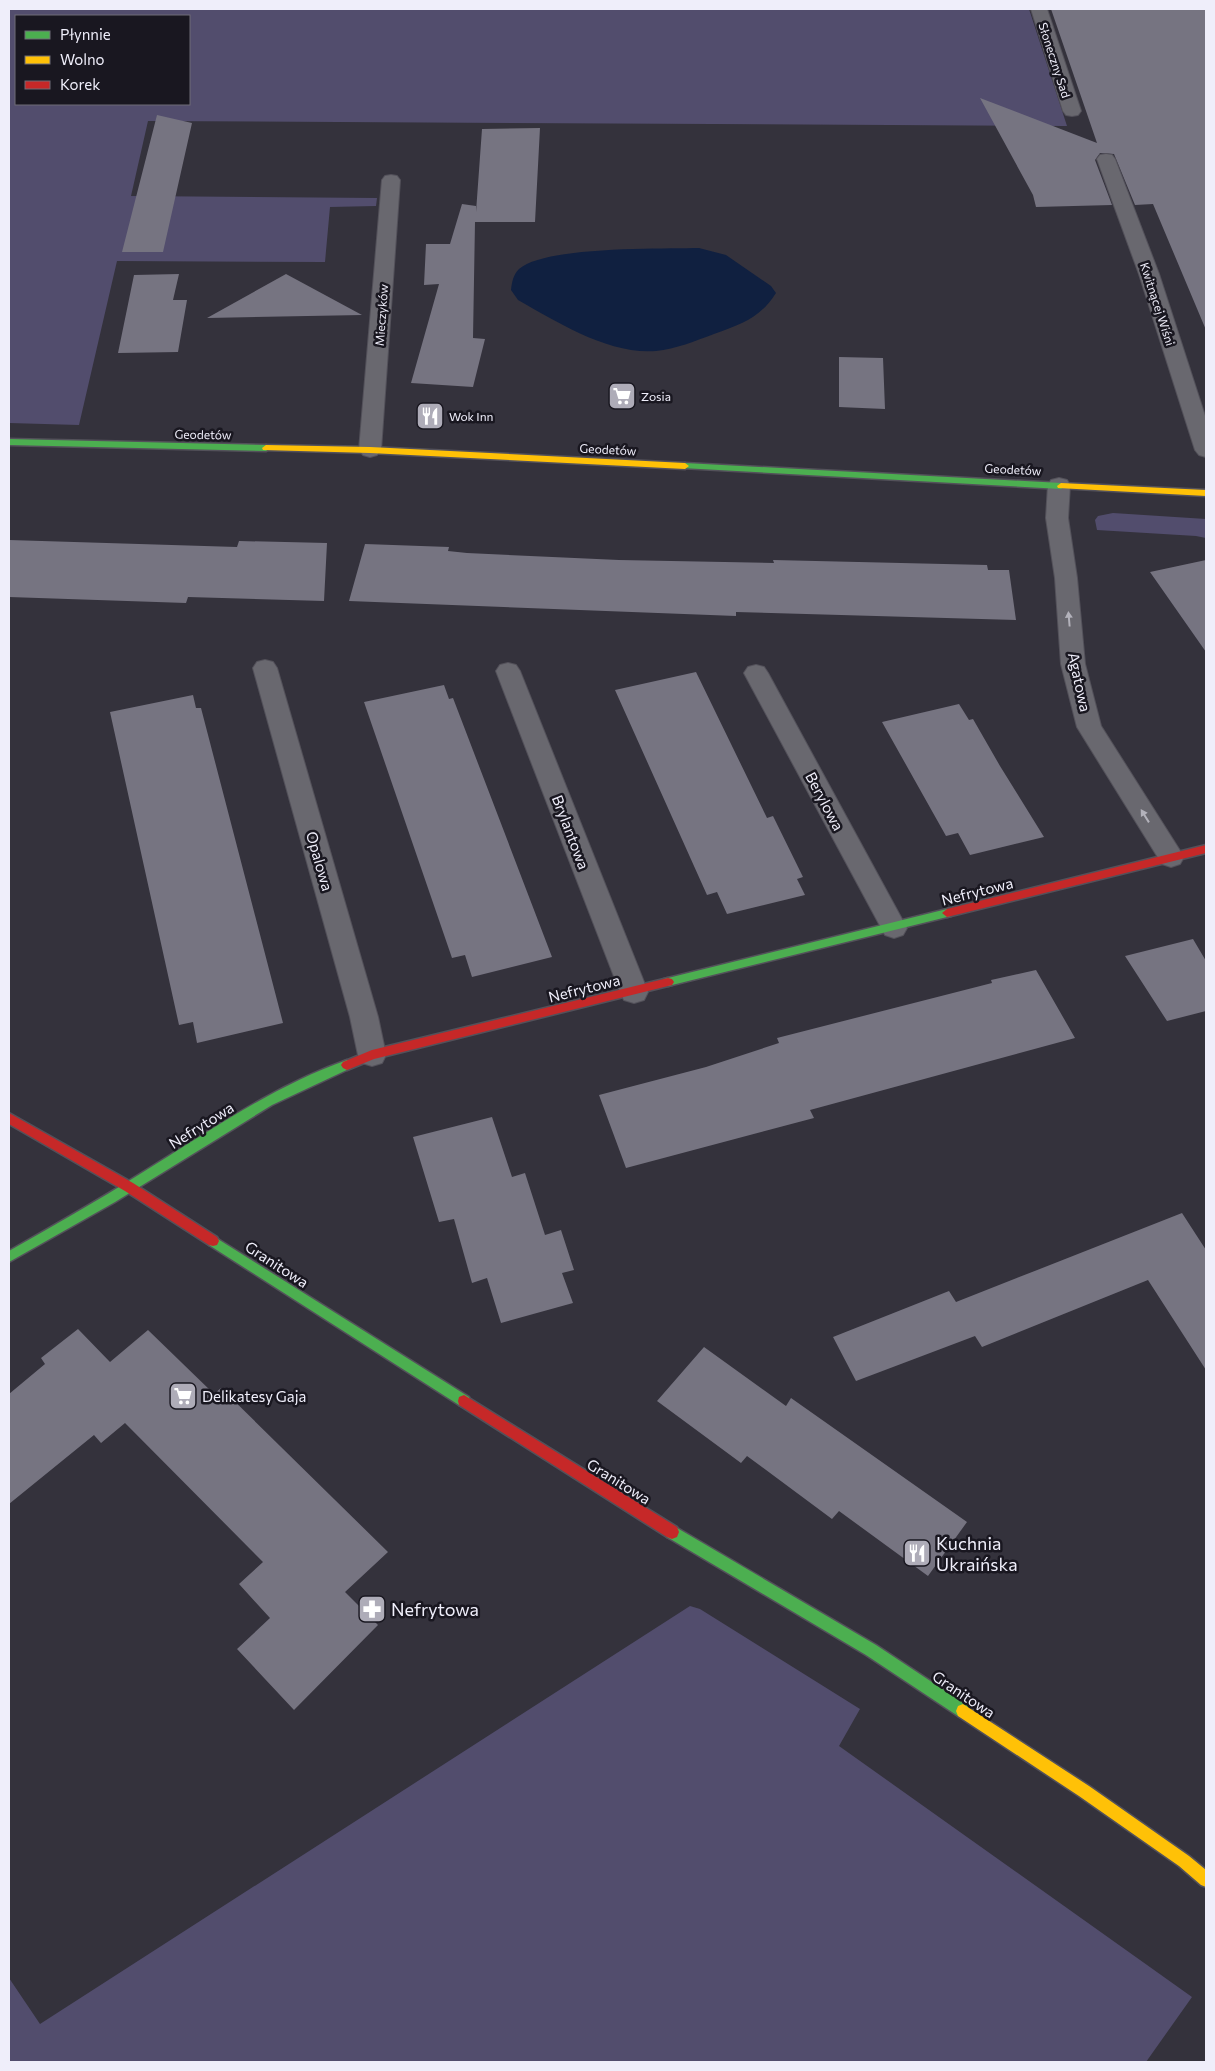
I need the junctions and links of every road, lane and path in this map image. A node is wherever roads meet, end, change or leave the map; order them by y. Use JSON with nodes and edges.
{"nodes":[{"id":1,"x":1039,"y":9,"type":"edge"},
{"id":2,"x":1072,"y":111,"type":"dead end"},
{"id":3,"x":1106,"y":159,"type":"dead end"},
{"id":4,"x":391,"y":180,"type":"dead end"},
{"id":5,"x":9,"y":442,"type":"edge"},
{"id":6,"x":370,"y":450,"type":"junction"},
{"id":7,"x":1206,"y":450,"type":"edge"},
{"id":8,"x":1058,"y":485,"type":"junction"},
{"id":9,"x":1206,"y":493,"type":"edge"},
{"id":10,"x":265,"y":668,"type":"dead end"},
{"id":11,"x":508,"y":671,"type":"dead end"},
{"id":12,"x":756,"y":673,"type":"dead end"},
{"id":13,"x":1206,"y":849,"type":"edge"},
{"id":14,"x":1170,"y":857,"type":"junction"},
{"id":15,"x":894,"y":928,"type":"junction"},
{"id":16,"x":634,"y":992,"type":"junction"},
{"id":17,"x":372,"y":1055,"type":"junction"},
{"id":18,"x":9,"y":1118,"type":"edge"},
{"id":19,"x":128,"y":1187,"type":"junction"},
{"id":20,"x":9,"y":1257,"type":"edge"},
{"id":21,"x":1206,"y":1880,"type":"edge"}],
"edges":[{"from":1,"to":2,"type":"street","name":"Słoneczny Sad"},
{"from":3,"to":7,"type":"street","name":"Kwitnącej Wiśni"},
{"from":4,"to":6,"type":"street","name":"Mieczyków"},
{"from":5,"to":6,"type":"street","name":"Geodetów"},
{"from":6,"to":8,"type":"street","name":"Geodetów"},
{"from":8,"to":9,"type":"street","name":"Geodetów"},
{"from":14,"to":8,"type":"street","name":"Agatowa","one_way":true},
{"from":10,"to":17,"type":"street","name":"Opalowa"},
{"from":11,"to":16,"type":"street","name":"Brylantowa"},
{"from":12,"to":15,"type":"street","name":"Berylowa"},
{"from":13,"to":14,"type":"street","name":"Nefrytowa"},
{"from":14,"to":15,"type":"street","name":"Nefrytowa"},
{"from":15,"to":16,"type":"street","name":"Nefrytowa"},
{"from":16,"to":17,"type":"street","name":"Nefrytowa"},
{"from":17,"to":19,"type":"street","name":"Nefrytowa"},
{"from":18,"to":19,"type":"street","name":"Granitowa"},
{"from":19,"to":20,"type":"street","name":"Nefrytowa"},
{"from":19,"to":21,"type":"street","name":"Granitowa"}]}
